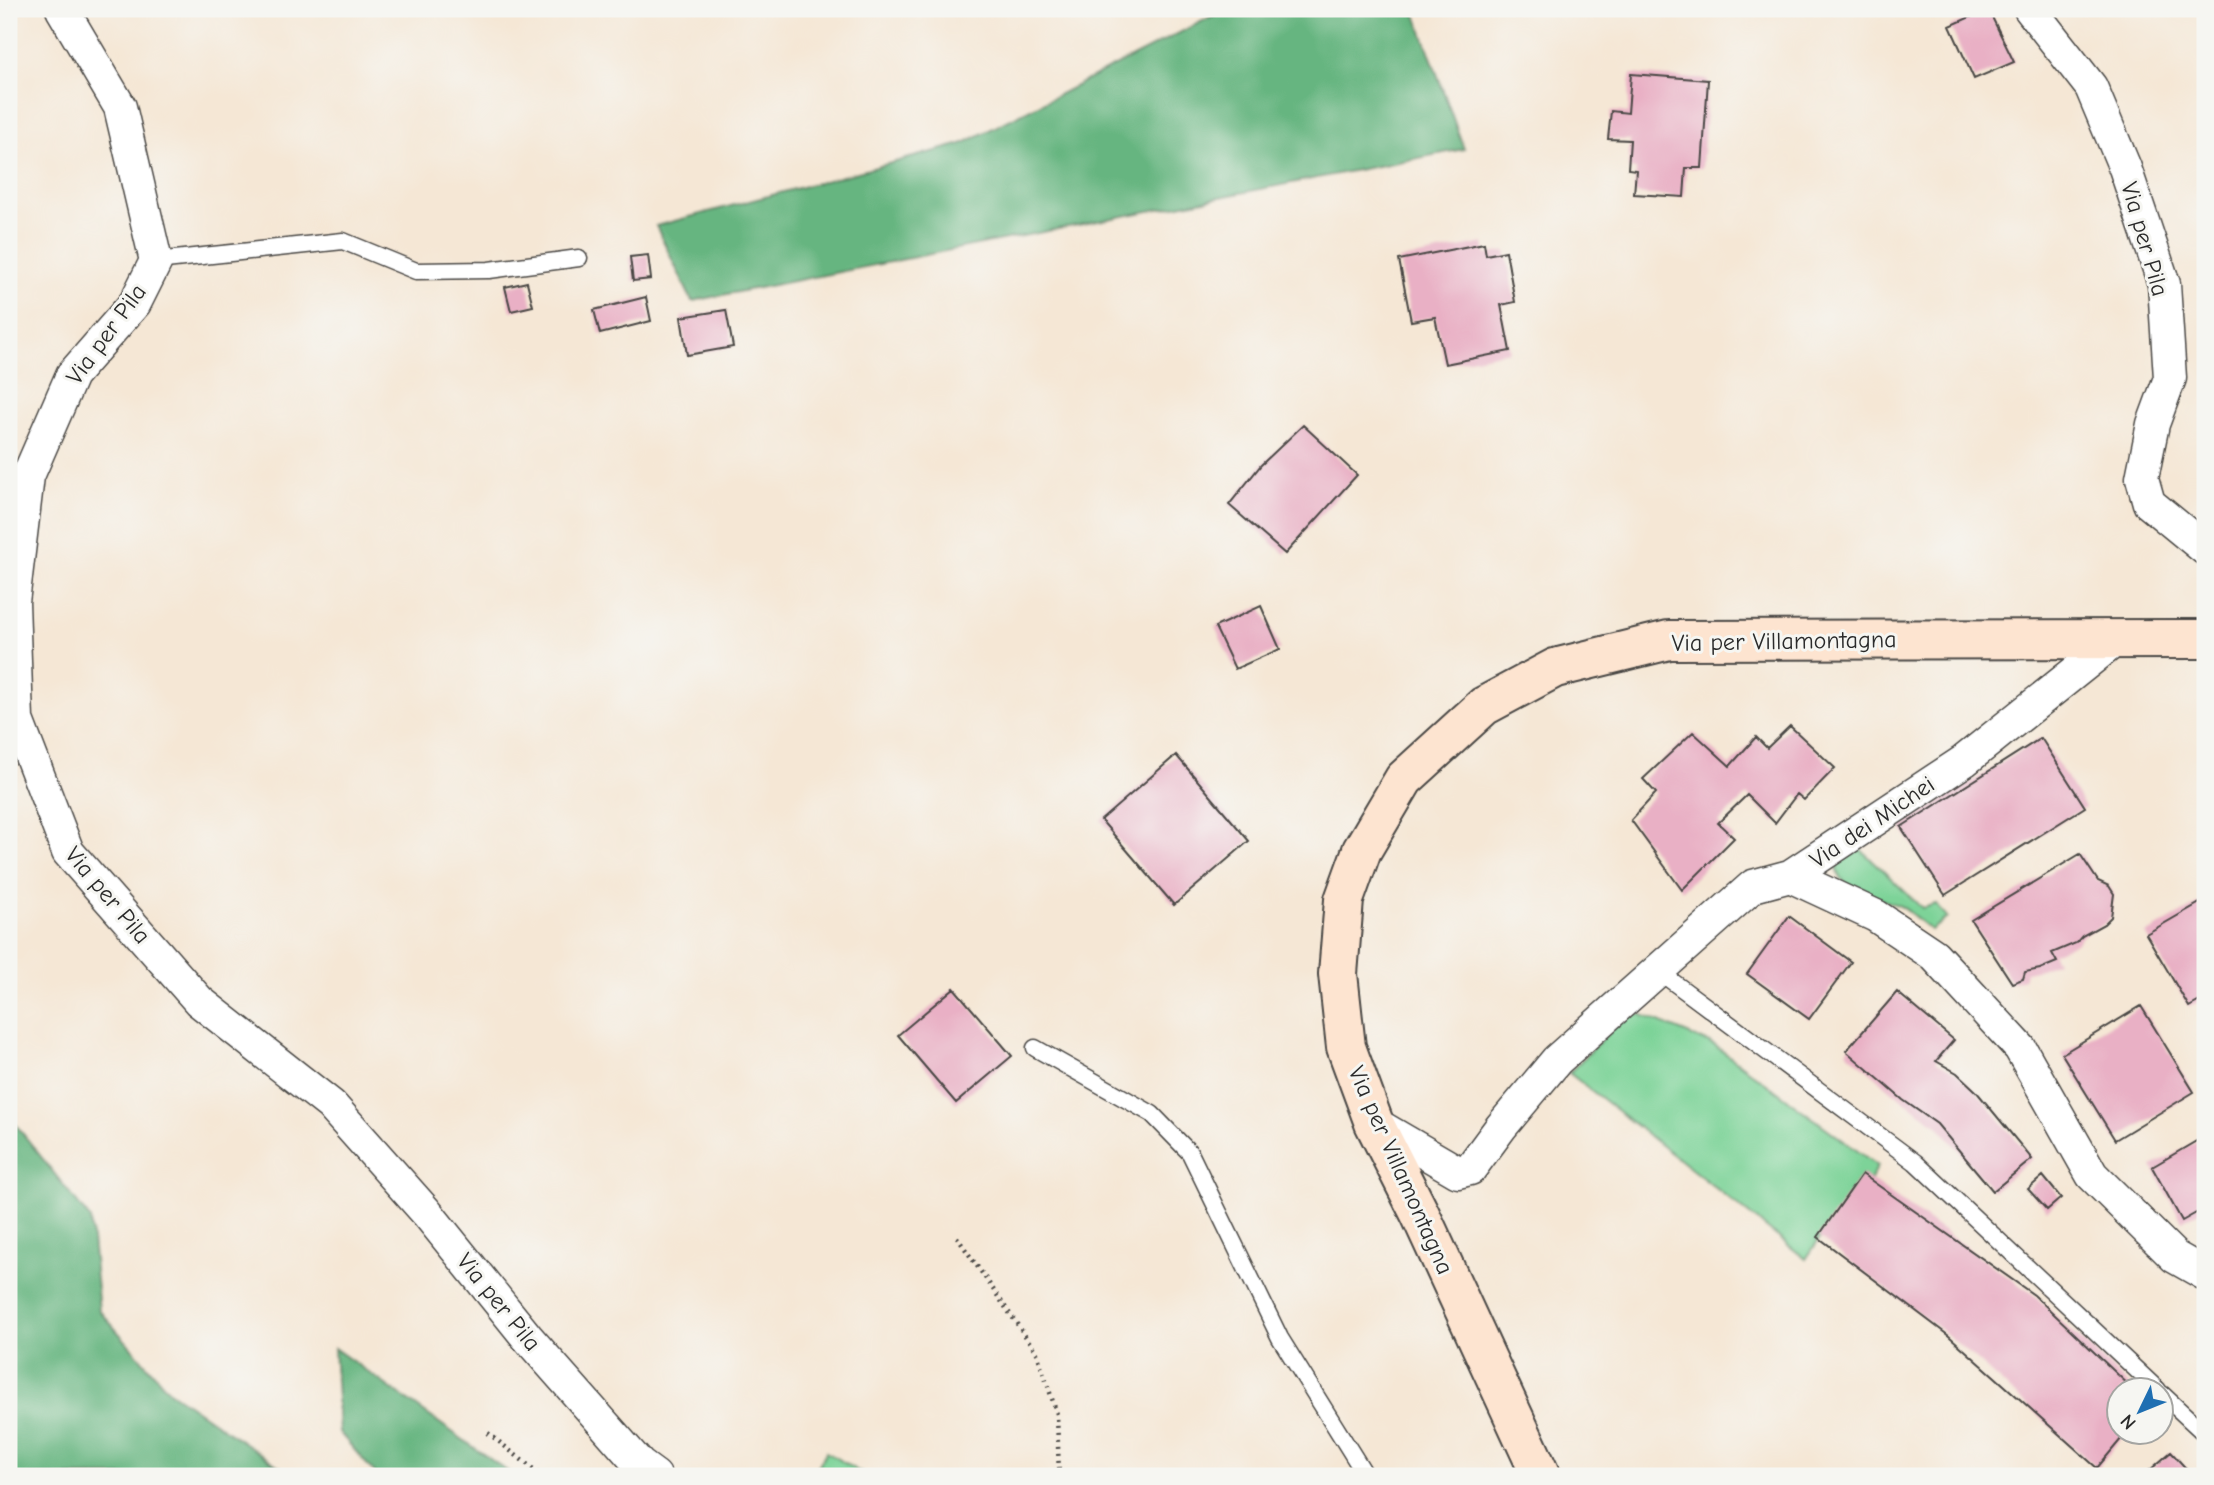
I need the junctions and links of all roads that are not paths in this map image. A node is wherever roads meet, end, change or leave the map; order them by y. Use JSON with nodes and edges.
{"nodes":[{"id":1,"x":62,"y":9,"type":"edge"},
{"id":2,"x":2030,"y":9,"type":"edge"},
{"id":3,"x":579,"y":258,"type":"dead end"},
{"id":4,"x":156,"y":261,"type":"junction"},
{"id":5,"x":2205,"y":549,"type":"edge"},
{"id":6,"x":2119,"y":637,"type":"junction"},
{"id":7,"x":2205,"y":639,"type":"edge"},
{"id":8,"x":1790,"y":876,"type":"junction"},
{"id":9,"x":1657,"y":970,"type":"junction"},
{"id":10,"x":1035,"y":1048,"type":"dead end"},
{"id":11,"x":1374,"y":1124,"type":"junction"},
{"id":12,"x":2205,"y":1274,"type":"edge"},
{"id":13,"x":2143,"y":1376,"type":"edge"},
{"id":14,"x":2176,"y":1407,"type":"edge"},
{"id":15,"x":2205,"y":1434,"type":"edge"},
{"id":16,"x":655,"y":1476,"type":"edge"},
{"id":17,"x":1366,"y":1476,"type":"edge"},
{"id":18,"x":1541,"y":1476,"type":"edge"}],
"edges":[{"from":1,"to":4,"type":"street","name":"Via per Pila"},
{"from":2,"to":5,"type":"street","name":"Via per Pila"},
{"from":3,"to":4,"type":"lane"},
{"from":4,"to":16,"type":"street","name":"Via per Pila"},
{"from":6,"to":7,"type":"street","name":"Via per Villamontagna"},
{"from":6,"to":8,"type":"street","name":"Via dei Michei"},
{"from":6,"to":11,"type":"street","name":"Via per Villamontagna"},
{"from":8,"to":9,"type":"street"},
{"from":8,"to":12,"type":"street","name":"Via dei Michei"},
{"from":9,"to":11,"type":"street"},
{"from":9,"to":13,"type":"lane"},
{"from":10,"to":17,"type":"lane"},
{"from":11,"to":18,"type":"street","name":"Via per Villamontagna"},
{"from":14,"to":15,"type":"lane"}]}
